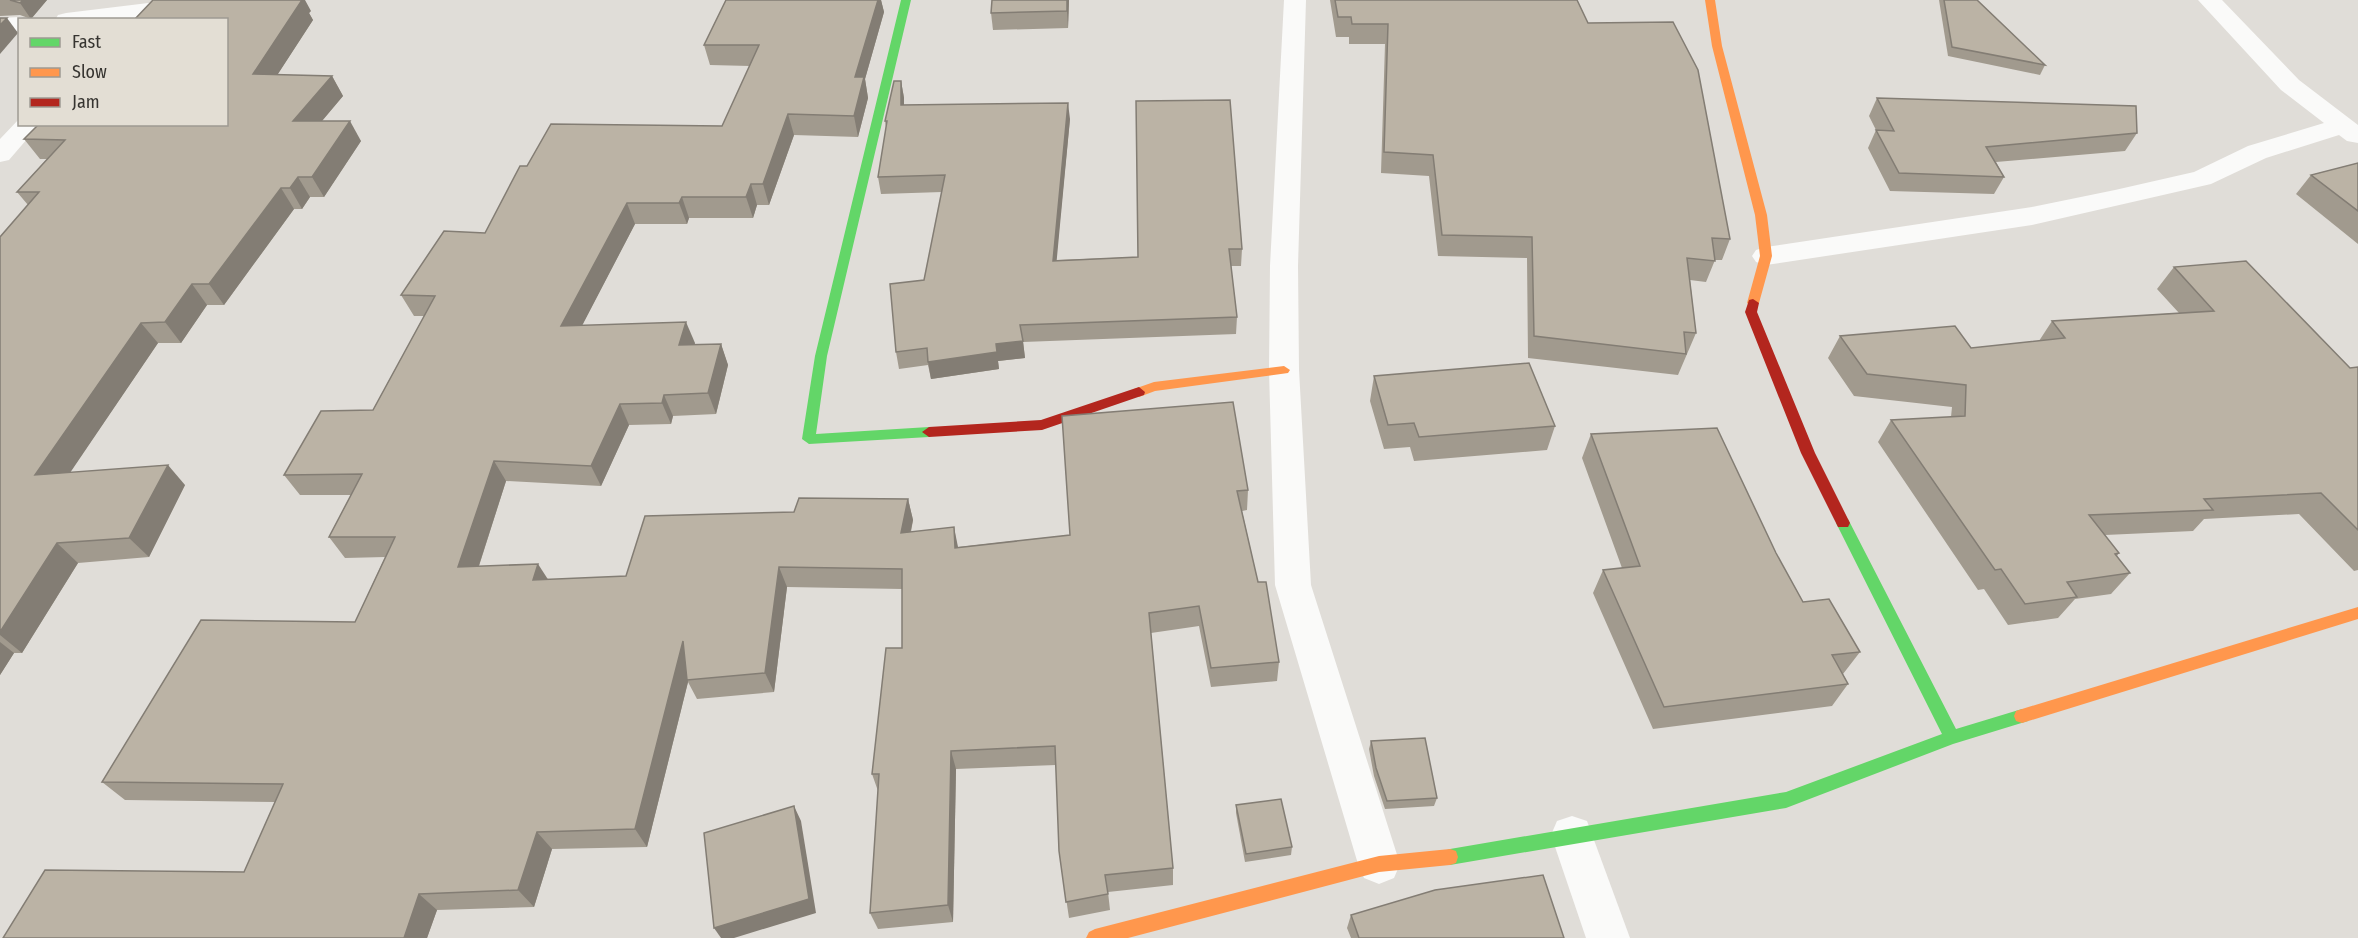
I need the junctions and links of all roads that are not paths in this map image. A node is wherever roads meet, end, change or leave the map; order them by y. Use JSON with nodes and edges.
{"nodes":[{"id":1,"x":218,"y":0,"type":"edge"},
{"id":2,"x":906,"y":0,"type":"edge"},
{"id":3,"x":1295,"y":0,"type":"edge"},
{"id":4,"x":1710,"y":0,"type":"edge"},
{"id":5,"x":2209,"y":0,"type":"edge"},
{"id":6,"x":124,"y":12,"type":"edge"},
{"id":7,"x":80,"y":18,"type":"edge"},
{"id":8,"x":18,"y":24,"type":"edge"},
{"id":9,"x":0,"y":25,"type":"edge"},
{"id":10,"x":26,"y":126,"type":"edge"},
{"id":11,"x":2350,"y":131,"type":"edge"},
{"id":12,"x":0,"y":154,"type":"edge"},
{"id":13,"x":1766,"y":255,"type":"junction"},
{"id":14,"x":1284,"y":370,"type":"junction"},
{"id":15,"x":2358,"y":613,"type":"edge"},
{"id":16,"x":1952,"y":737,"type":"junction"},
{"id":17,"x":1572,"y":835,"type":"junction"},
{"id":18,"x":1379,"y":864,"type":"junction"},
{"id":19,"x":1095,"y":938,"type":"edge"},
{"id":20,"x":1608,"y":938,"type":"edge"}],
"edges":[{"from":1,"to":6,"type":"street"},
{"from":2,"to":14,"type":"street"},
{"from":3,"to":14,"type":"street"},
{"from":4,"to":13,"type":"street"},
{"from":5,"to":11,"type":"street"},
{"from":6,"to":7,"type":"street"},
{"from":8,"to":9,"type":"street"},
{"from":10,"to":12,"type":"street"},
{"from":11,"to":13,"type":"street"},
{"from":13,"to":16,"type":"street"},
{"from":14,"to":18,"type":"street"},
{"from":15,"to":16,"type":"street"},
{"from":16,"to":17,"type":"street"},
{"from":17,"to":18,"type":"street"},
{"from":17,"to":20,"type":"street"},
{"from":18,"to":19,"type":"street"}]}
